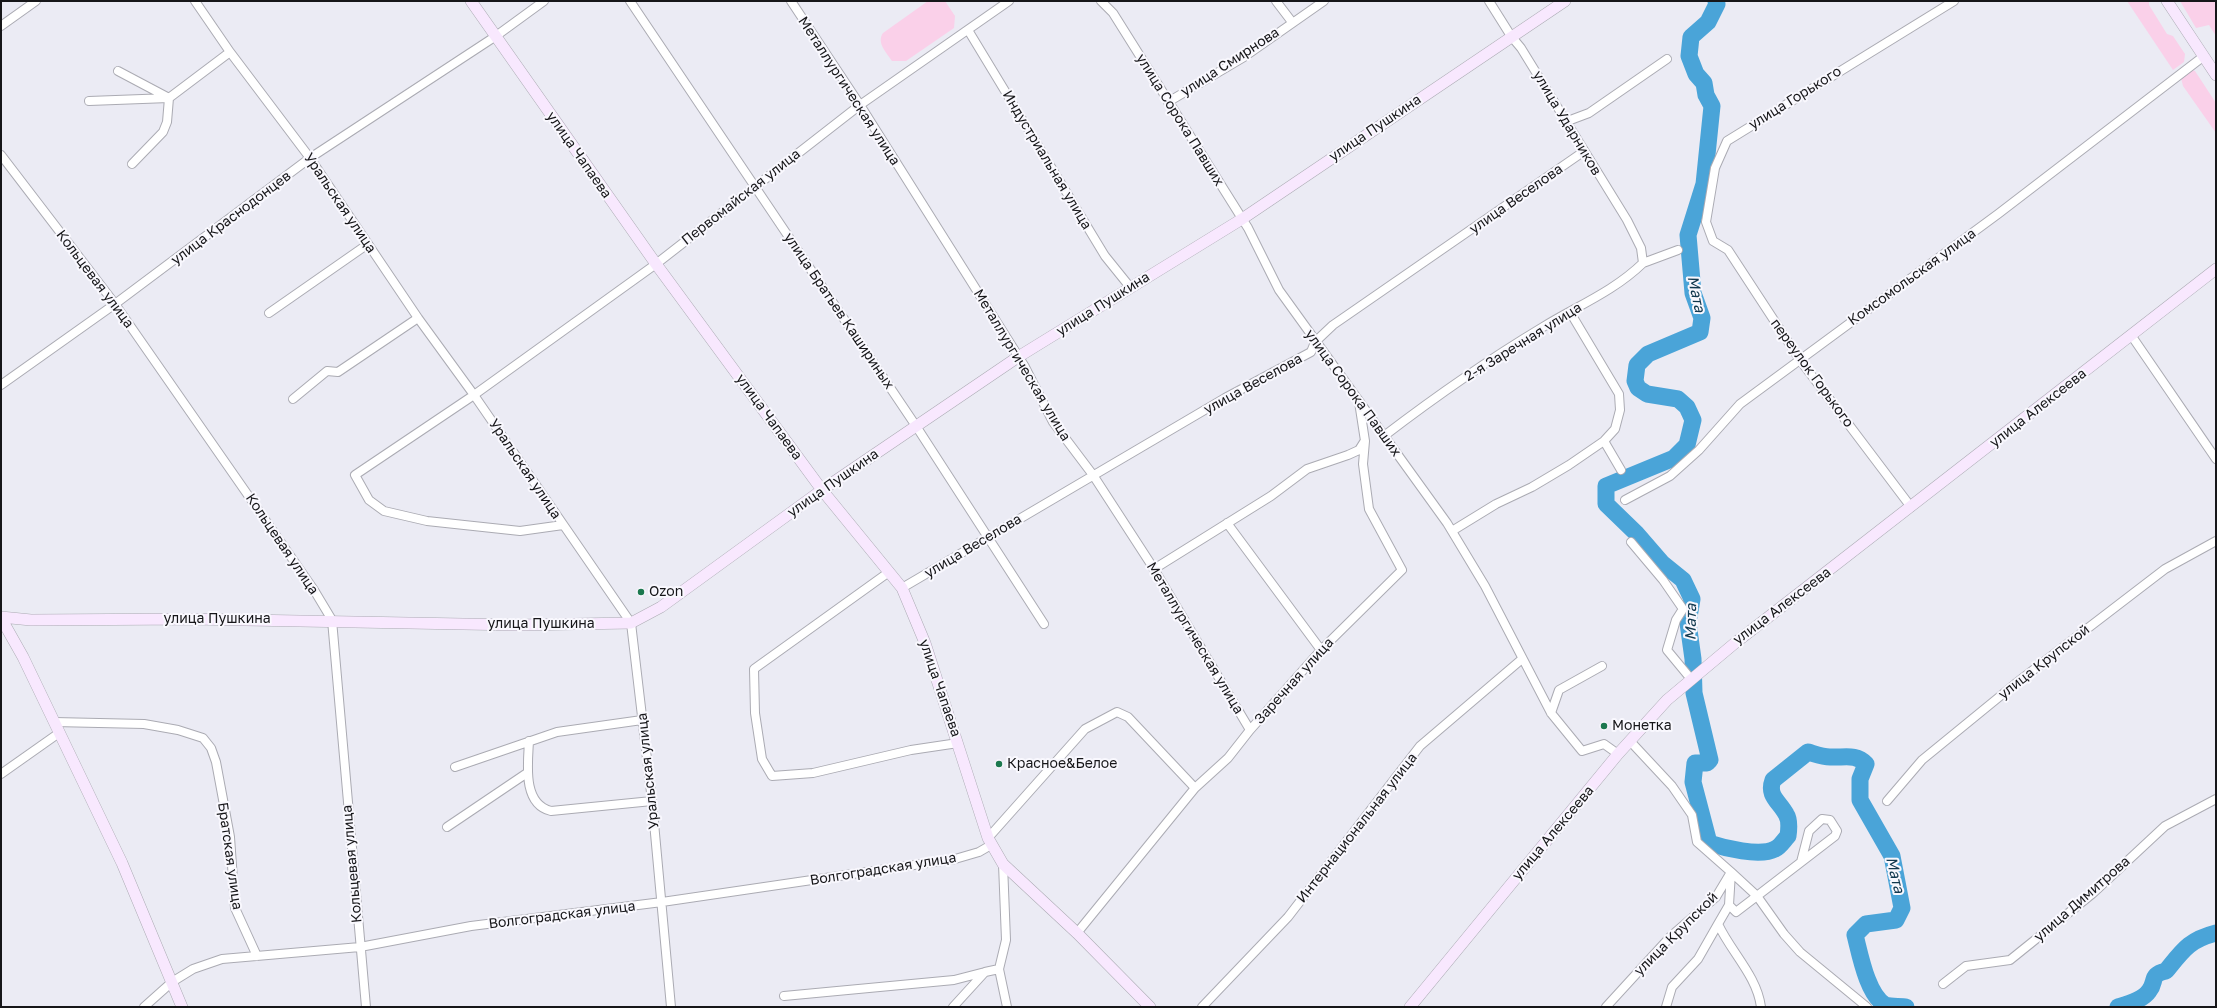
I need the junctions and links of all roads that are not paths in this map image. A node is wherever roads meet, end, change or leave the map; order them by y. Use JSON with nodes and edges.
{"nodes":[{"id":1,"x":36,"y":1,"type":"edge"},
{"id":2,"x":194,"y":1,"type":"edge"},
{"id":3,"x":472,"y":1,"type":"edge"},
{"id":4,"x":544,"y":1,"type":"edge"},
{"id":5,"x":630,"y":1,"type":"edge"},
{"id":6,"x":791,"y":1,"type":"edge"},
{"id":7,"x":1009,"y":1,"type":"edge"},
{"id":8,"x":1101,"y":1,"type":"edge"},
{"id":9,"x":1276,"y":1,"type":"edge"},
{"id":10,"x":1324,"y":1,"type":"edge"},
{"id":11,"x":1489,"y":1,"type":"edge"},
{"id":12,"x":1565,"y":1,"type":"edge"},
{"id":13,"x":1954,"y":1,"type":"edge"},
{"id":14,"x":2167,"y":1,"type":"edge"},
{"id":15,"x":1292,"y":22,"type":"junction"},
{"id":16,"x":1,"y":26,"type":"edge"},
{"id":17,"x":968,"y":30,"type":"junction"},
{"id":18,"x":496,"y":36,"type":"junction"},
{"id":19,"x":1510,"y":36,"type":"junction"},
{"id":20,"x":230,"y":52,"type":"junction"},
{"id":21,"x":2204,"y":56,"type":"junction"},
{"id":22,"x":1667,"y":59,"type":"dead end"},
{"id":23,"x":118,"y":71,"type":"dead end"},
{"id":24,"x":2216,"y":75,"type":"edge"},
{"id":25,"x":169,"y":98,"type":"junction"},
{"id":26,"x":89,"y":101,"type":"dead end"},
{"id":27,"x":1168,"y":102,"type":"junction"},
{"id":28,"x":860,"y":105,"type":"junction"},
{"id":29,"x":1565,"y":122,"type":"junction"},
{"id":30,"x":1583,"y":152,"type":"junction"},
{"id":31,"x":1,"y":155,"type":"edge"},
{"id":32,"x":310,"y":158,"type":"junction"},
{"id":33,"x":132,"y":164,"type":"dead end"},
{"id":34,"x":756,"y":186,"type":"junction"},
{"id":35,"x":1242,"y":219,"type":"junction"},
{"id":36,"x":1714,"y":242,"type":"joint"},
{"id":37,"x":368,"y":244,"type":"junction"},
{"id":38,"x":1678,"y":250,"type":"dead end"},
{"id":39,"x":1643,"y":263,"type":"junction"},
{"id":40,"x":656,"y":264,"type":"junction"},
{"id":41,"x":2216,"y":269,"type":"edge"},
{"id":42,"x":1130,"y":287,"type":"junction"},
{"id":43,"x":115,"y":304,"type":"junction"},
{"id":44,"x":1570,"y":312,"type":"junction"},
{"id":45,"x":269,"y":313,"type":"dead end"},
{"id":46,"x":418,"y":318,"type":"junction"},
{"id":47,"x":2130,"y":335,"type":"junction"},
{"id":48,"x":1315,"y":342,"type":"junction"},
{"id":49,"x":1018,"y":357,"type":"junction"},
{"id":50,"x":1800,"y":360,"type":"junction"},
{"id":51,"x":1,"y":385,"type":"edge"},
{"id":52,"x":474,"y":395,"type":"junction"},
{"id":53,"x":293,"y":399,"type":"dead end"},
{"id":54,"x":1359,"y":401,"type":"junction"},
{"id":55,"x":916,"y":426,"type":"junction"},
{"id":56,"x":1384,"y":436,"type":"junction"},
{"id":57,"x":1365,"y":441,"type":"junction"},
{"id":58,"x":1604,"y":442,"type":"junction"},
{"id":59,"x":2216,"y":459,"type":"edge"},
{"id":60,"x":1621,"y":470,"type":"dead end"},
{"id":61,"x":1093,"y":475,"type":"junction"},
{"id":62,"x":822,"y":490,"type":"junction"},
{"id":63,"x":1625,"y":500,"type":"dead end"},
{"id":64,"x":1911,"y":507,"type":"junction"},
{"id":65,"x":1227,"y":523,"type":"junction"},
{"id":66,"x":563,"y":525,"type":"junction"},
{"id":67,"x":1452,"y":531,"type":"junction"},
{"id":68,"x":988,"y":536,"type":"junction"},
{"id":69,"x":2216,"y":541,"type":"edge"},
{"id":70,"x":1631,"y":542,"type":"dead end"},
{"id":71,"x":1154,"y":569,"type":"junction"},
{"id":72,"x":889,"y":572,"type":"junction"},
{"id":73,"x":902,"y":588,"type":"junction"},
{"id":74,"x":1,"y":617,"type":"edge"},
{"id":75,"x":332,"y":620,"type":"junction"},
{"id":76,"x":631,"y":623,"type":"junction"},
{"id":77,"x":1044,"y":624,"type":"dead end"},
{"id":78,"x":1321,"y":650,"type":"junction"},
{"id":79,"x":1522,"y":659,"type":"junction"},
{"id":80,"x":1602,"y":666,"type":"dead end"},
{"id":81,"x":1688,"y":682,"type":"junction"},
{"id":82,"x":1551,"y":713,"type":"junction"},
{"id":83,"x":642,"y":720,"type":"junction"},
{"id":84,"x":54,"y":722,"type":"junction"},
{"id":85,"x":1250,"y":730,"type":"junction"},
{"id":86,"x":59,"y":733,"type":"junction"},
{"id":87,"x":529,"y":740,"type":"junction"},
{"id":88,"x":1630,"y":741,"type":"junction"},
{"id":89,"x":958,"y":743,"type":"junction"},
{"id":90,"x":1618,"y":754,"type":"junction"},
{"id":91,"x":455,"y":767,"type":"dead end"},
{"id":92,"x":527,"y":773,"type":"junction"},
{"id":93,"x":1,"y":774,"type":"edge"},
{"id":94,"x":1195,"y":788,"type":"junction"},
{"id":95,"x":2216,"y":799,"type":"edge"},
{"id":96,"x":652,"y":801,"type":"junction"},
{"id":97,"x":1886,"y":801,"type":"dead end"},
{"id":98,"x":447,"y":828,"type":"dead end"},
{"id":99,"x":990,"y":842,"type":"junction"},
{"id":100,"x":1801,"y":862,"type":"junction"},
{"id":101,"x":1003,"y":864,"type":"junction"},
{"id":102,"x":1731,"y":872,"type":"junction"},
{"id":103,"x":1757,"y":896,"type":"junction"},
{"id":104,"x":662,"y":902,"type":"junction"},
{"id":105,"x":1729,"y":905,"type":"junction"},
{"id":106,"x":1718,"y":924,"type":"junction"},
{"id":107,"x":1077,"y":933,"type":"junction"},
{"id":108,"x":360,"y":947,"type":"junction"},
{"id":109,"x":257,"y":956,"type":"junction"},
{"id":110,"x":998,"y":969,"type":"junction"},
{"id":111,"x":985,"y":972,"type":"junction"},
{"id":112,"x":172,"y":982,"type":"junction"},
{"id":113,"x":1943,"y":984,"type":"dead end"},
{"id":114,"x":784,"y":996,"type":"dead end"},
{"id":115,"x":144,"y":1007,"type":"edge"},
{"id":116,"x":182,"y":1007,"type":"edge"},
{"id":117,"x":366,"y":1007,"type":"edge"},
{"id":118,"x":671,"y":1007,"type":"edge"},
{"id":119,"x":952,"y":1007,"type":"edge"},
{"id":120,"x":1007,"y":1007,"type":"edge"},
{"id":121,"x":1150,"y":1007,"type":"edge"},
{"id":122,"x":1202,"y":1007,"type":"edge"},
{"id":123,"x":1410,"y":1007,"type":"edge"},
{"id":124,"x":1606,"y":1007,"type":"edge"},
{"id":125,"x":1666,"y":1007,"type":"edge"},
{"id":126,"x":1760,"y":1007,"type":"edge"},
{"id":127,"x":1867,"y":1007,"type":"edge"}],
"edges":[{"from":1,"to":16,"type":"street"},
{"from":2,"to":20,"type":"street","name":"Уральская улица"},
{"from":3,"to":18,"type":"street","name":"улица Чапаева"},
{"from":4,"to":18,"type":"street","name":"улица Краснодонцев"},
{"from":5,"to":34,"type":"street","name":"улица Братьев Кашириных"},
{"from":6,"to":28,"type":"street","name":"Металлургическая улица"},
{"from":7,"to":17,"type":"street","name":"Первомайская улица"},
{"from":8,"to":27,"type":"street","name":"улица Сорока Павших"},
{"from":9,"to":15,"type":"street","name":"улица Смирнова"},
{"from":10,"to":15,"type":"street","name":"улица Смирнова"},
{"from":11,"to":19,"type":"street","name":"улица Ударников"},
{"from":12,"to":19,"type":"street","name":"улица Пушкина"},
{"from":13,"to":36,"type":"street","name":"улица Горького"},
{"from":14,"to":21,"type":"street"},
{"from":15,"to":27,"type":"street","name":"улица Смирнова"},
{"from":17,"to":28,"type":"street","name":"Первомайская улица"},
{"from":17,"to":42,"type":"street","name":"Индустриальная улица"},
{"from":18,"to":32,"type":"street","name":"улица Краснодонцев"},
{"from":18,"to":40,"type":"street","name":"улица Чапаева"},
{"from":19,"to":29,"type":"street","name":"улица Ударников"},
{"from":19,"to":35,"type":"street","name":"улица Пушкина"},
{"from":20,"to":25,"type":"street"},
{"from":20,"to":32,"type":"street","name":"Уральская улица"},
{"from":21,"to":24,"type":"street"},
{"from":21,"to":50,"type":"street","name":"Комсомольская улица"},
{"from":22,"to":29,"type":"street"},
{"from":23,"to":25,"type":"street"},
{"from":25,"to":26,"type":"street"},
{"from":25,"to":33,"type":"street"},
{"from":27,"to":35,"type":"street","name":"улица Сорока Павших"},
{"from":28,"to":34,"type":"street","name":"Первомайская улица"},
{"from":28,"to":49,"type":"street","name":"Металлургическая улица"},
{"from":29,"to":30,"type":"street","name":"улица Ударников"},
{"from":30,"to":39,"type":"street","name":"улица Ударников"},
{"from":30,"to":48,"type":"street","name":"улица Веселова"},
{"from":31,"to":43,"type":"street","name":"Кольцевая улица"},
{"from":32,"to":37,"type":"street","name":"Уральская улица"},
{"from":32,"to":43,"type":"street","name":"улица Краснодонцев"},
{"from":34,"to":40,"type":"street","name":"Первомайская улица"},
{"from":34,"to":55,"type":"street","name":"улица Братьев Кашириных"},
{"from":35,"to":42,"type":"street","name":"улица Пушкина"},
{"from":35,"to":48,"type":"street","name":"улица Сорока Павших"},
{"from":36,"to":50,"type":"street","name":"переулок Горького"},
{"from":37,"to":45,"type":"street"},
{"from":37,"to":46,"type":"street","name":"Уральская улица"},
{"from":38,"to":39,"type":"street","name":"2-я Заречная улица"},
{"from":39,"to":44,"type":"street","name":"2-я Заречная улица"},
{"from":40,"to":52,"type":"street","name":"Первомайская улица"},
{"from":40,"to":62,"type":"street","name":"улица Чапаева"},
{"from":41,"to":47,"type":"street","name":"улица Алексеева"},
{"from":42,"to":49,"type":"street","name":"улица Пушкина"},
{"from":43,"to":51,"type":"street","name":"улица Краснодонцев"},
{"from":43,"to":75,"type":"street","name":"Кольцевая улица"},
{"from":44,"to":56,"type":"street","name":"2-я Заречная улица"},
{"from":44,"to":58,"type":"street"},
{"from":46,"to":52,"type":"street","name":"Уральская улица"},
{"from":46,"to":53,"type":"street"},
{"from":47,"to":59,"type":"street"},
{"from":47,"to":64,"type":"street","name":"улица Алексеева"},
{"from":48,"to":54,"type":"street","name":"улица Сорока Павших"},
{"from":48,"to":61,"type":"street","name":"улица Веселова"},
{"from":49,"to":55,"type":"street","name":"улица Пушкина"},
{"from":49,"to":61,"type":"street","name":"Металлургическая улица"},
{"from":50,"to":63,"type":"street","name":"Комсомольская улица"},
{"from":50,"to":64,"type":"street","name":"переулок Горького"},
{"from":52,"to":66,"type":"street","name":"Уральская улица"},
{"from":52,"to":66,"type":"street","name":"Первомайская улица"},
{"from":54,"to":56,"type":"street","name":"улица Сорока Павших"},
{"from":54,"to":57,"type":"street","name":"Заречная улица"},
{"from":55,"to":62,"type":"street","name":"улица Пушкина"},
{"from":55,"to":68,"type":"street","name":"улица Братьев Кашириных"},
{"from":56,"to":67,"type":"street","name":"улица Сорока Павших"},
{"from":57,"to":65,"type":"street"},
{"from":57,"to":78,"type":"street","name":"Заречная улица"},
{"from":58,"to":60,"type":"street"},
{"from":58,"to":67,"type":"street"},
{"from":61,"to":68,"type":"street","name":"улица Веселова"},
{"from":61,"to":71,"type":"street","name":"Металлургическая улица"},
{"from":62,"to":72,"type":"street","name":"улица Чапаева"},
{"from":62,"to":76,"type":"street","name":"улица Пушкина"},
{"from":64,"to":81,"type":"street","name":"улица Алексеева"},
{"from":65,"to":71,"type":"street"},
{"from":65,"to":78,"type":"street"},
{"from":66,"to":76,"type":"street","name":"Уральская улица"},
{"from":67,"to":79,"type":"street","name":"улица Сорока Павших"},
{"from":68,"to":73,"type":"street","name":"улица Веселова"},
{"from":68,"to":77,"type":"street","name":"улица Братьев Кашириных"},
{"from":69,"to":97,"type":"street","name":"улица Крупской"},
{"from":70,"to":81,"type":"street"},
{"from":71,"to":85,"type":"street","name":"Металлургическая улица"},
{"from":72,"to":73,"type":"street","name":"улица Чапаева"},
{"from":72,"to":89,"type":"street"},
{"from":73,"to":89,"type":"street","name":"улица Чапаева"},
{"from":74,"to":75,"type":"street","name":"улица Пушкина"},
{"from":74,"to":84,"type":"street"},
{"from":75,"to":76,"type":"street","name":"улица Пушкина"},
{"from":75,"to":108,"type":"street","name":"Кольцевая улица"},
{"from":76,"to":83,"type":"street","name":"Уральская улица"},
{"from":78,"to":85,"type":"street","name":"Заречная улица"},
{"from":79,"to":82,"type":"street","name":"улица Сорока Павших"},
{"from":79,"to":122,"type":"street","name":"Интернациональная улица"},
{"from":80,"to":82,"type":"street"},
{"from":81,"to":88,"type":"street","name":"улица Алексеева"},
{"from":82,"to":90,"type":"street","name":"улица Сорока Павших"},
{"from":83,"to":87,"type":"street"},
{"from":83,"to":96,"type":"street","name":"Уральская улица"},
{"from":84,"to":86,"type":"street"},
{"from":84,"to":109,"type":"street","name":"Братская улица"},
{"from":85,"to":94,"type":"street","name":"Заречная улица"},
{"from":86,"to":93,"type":"street"},
{"from":86,"to":112,"type":"street"},
{"from":87,"to":91,"type":"street"},
{"from":87,"to":92,"type":"street"},
{"from":88,"to":90,"type":"street","name":"улица Алексеева"},
{"from":88,"to":102,"type":"street"},
{"from":89,"to":99,"type":"street","name":"улица Чапаева"},
{"from":90,"to":123,"type":"street","name":"улица Алексеева"},
{"from":92,"to":96,"type":"street"},
{"from":92,"to":98,"type":"street"},
{"from":94,"to":99,"type":"street"},
{"from":94,"to":107,"type":"street","name":"Заречная улица"},
{"from":95,"to":113,"type":"street","name":"улица Димитрова"},
{"from":96,"to":104,"type":"street","name":"Уральская улица"},
{"from":99,"to":101,"type":"street","name":"улица Чапаева"},
{"from":99,"to":104,"type":"street","name":"Волгоградская улица"},
{"from":100,"to":100,"type":"street"},
{"from":100,"to":103,"type":"street"},
{"from":101,"to":107,"type":"street","name":"улица Чапаева"},
{"from":101,"to":110,"type":"street"},
{"from":102,"to":103,"type":"street"},
{"from":102,"to":105,"type":"street"},
{"from":102,"to":124,"type":"street","name":"улица Крупской"},
{"from":103,"to":105,"type":"street"},
{"from":103,"to":127,"type":"street"},
{"from":104,"to":108,"type":"street","name":"Волгоградская улица"},
{"from":104,"to":118,"type":"street","name":"Уральская улица"},
{"from":105,"to":106,"type":"street"},
{"from":106,"to":125,"type":"street"},
{"from":106,"to":126,"type":"street"},
{"from":107,"to":121,"type":"street","name":"улица Чапаева"},
{"from":108,"to":109,"type":"street","name":"Волгоградская улица"},
{"from":108,"to":117,"type":"street","name":"Кольцевая улица"},
{"from":109,"to":112,"type":"street","name":"Волгоградская улица"},
{"from":110,"to":111,"type":"street"},
{"from":110,"to":120,"type":"street"},
{"from":111,"to":114,"type":"street"},
{"from":111,"to":119,"type":"street"},
{"from":112,"to":115,"type":"street","name":"Волгоградская улица"},
{"from":112,"to":116,"type":"street"}]}
